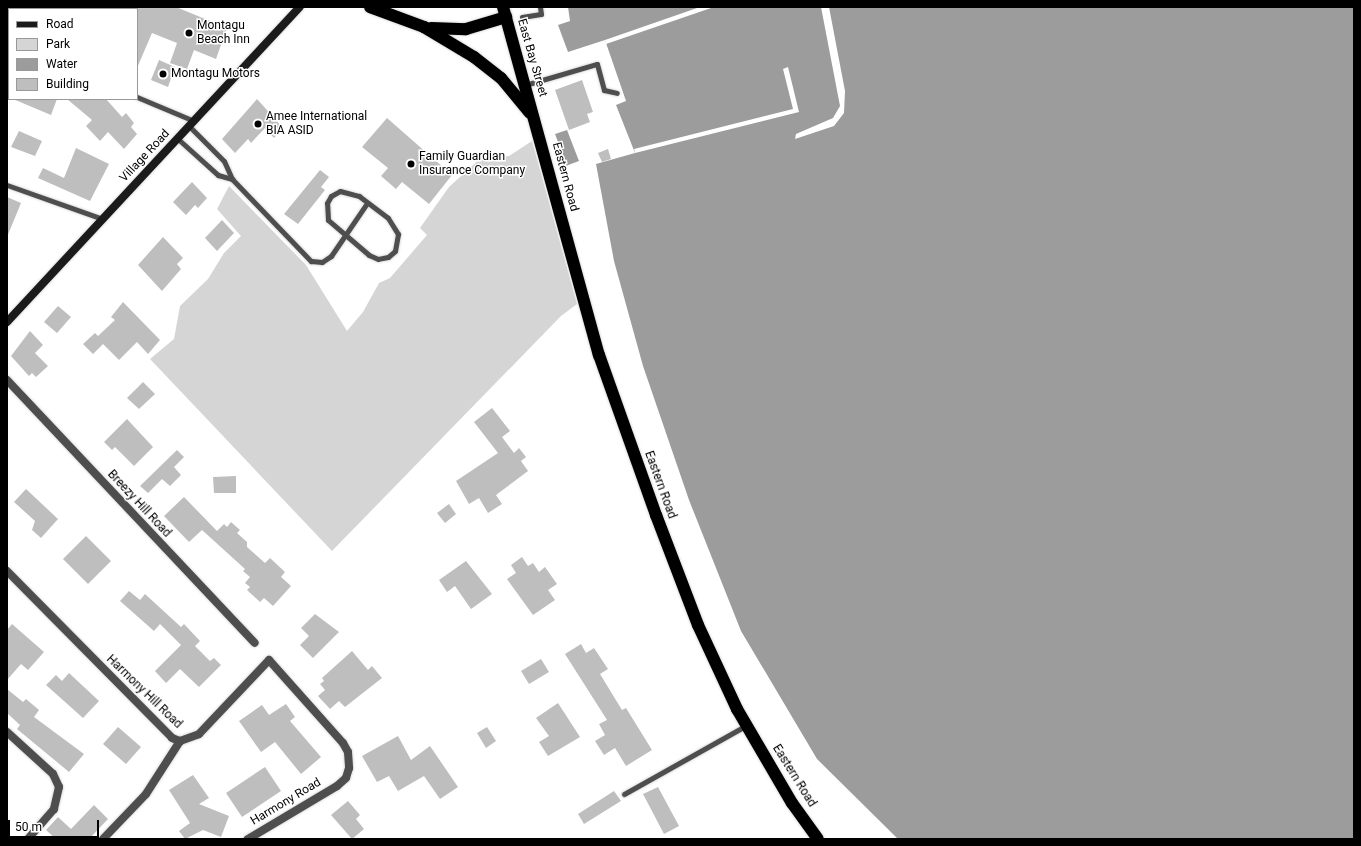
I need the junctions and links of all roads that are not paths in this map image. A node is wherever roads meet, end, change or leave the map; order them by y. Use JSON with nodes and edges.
{"nodes":[{"id":1,"x":300,"y":7,"type":"edge"},
{"id":2,"x":370,"y":7,"type":"edge"},
{"id":3,"x":540,"y":7,"type":"edge"},
{"id":4,"x":505,"y":12,"type":"edge"},
{"id":5,"x":522,"y":17,"type":"dead end"},
{"id":6,"x":424,"y":27,"type":"junction"},
{"id":7,"x":524,"y":85,"type":"junction"},
{"id":8,"x":617,"y":93,"type":"dead end"},
{"id":9,"x":138,"y":97,"type":"edge"},
{"id":10,"x":534,"y":117,"type":"junction"},
{"id":11,"x":192,"y":123,"type":"junction"},
{"id":12,"x":178,"y":139,"type":"junction"},
{"id":13,"x":232,"y":180,"type":"junction"},
{"id":14,"x":7,"y":185,"type":"edge"},
{"id":15,"x":367,"y":203,"type":"junction"},
{"id":16,"x":103,"y":218,"type":"junction"},
{"id":17,"x":345,"y":236,"type":"junction"},
{"id":18,"x":7,"y":322,"type":"edge"},
{"id":19,"x":7,"y":380,"type":"edge"},
{"id":20,"x":10,"y":574,"type":"edge"},
{"id":21,"x":7,"y":584,"type":"edge"},
{"id":22,"x":255,"y":643,"type":"dead end"},
{"id":23,"x":747,"y":726,"type":"junction"},
{"id":24,"x":7,"y":732,"type":"edge"},
{"id":25,"x":180,"y":741,"type":"junction"},
{"id":26,"x":337,"y":786,"type":"joint"},
{"id":27,"x":624,"y":794,"type":"dead end"},
{"id":28,"x":28,"y":839,"type":"edge"},
{"id":29,"x":103,"y":839,"type":"edge"},
{"id":30,"x":248,"y":839,"type":"edge"},
{"id":31,"x":818,"y":839,"type":"edge"}],
"edges":[{"from":1,"to":11,"type":"main road","name":"Village Road"},
{"from":2,"to":6,"type":"highway"},
{"from":3,"to":5,"type":"lane"},
{"from":4,"to":6,"type":"highway"},
{"from":4,"to":7,"type":"highway","name":"East Bay Street"},
{"from":6,"to":10,"type":"highway"},
{"from":7,"to":8,"type":"lane"},
{"from":7,"to":10,"type":"highway","name":"East Bay Street"},
{"from":9,"to":11,"type":"lane"},
{"from":10,"to":23,"type":"highway","name":"Eastern Road"},
{"from":11,"to":12,"type":"main road","name":"Village Road"},
{"from":11,"to":13,"type":"lane"},
{"from":12,"to":13,"type":"lane"},
{"from":12,"to":16,"type":"main road","name":"Village Road"},
{"from":13,"to":17,"type":"lane"},
{"from":14,"to":16,"type":"lane"},
{"from":15,"to":17,"type":"lane"},
{"from":15,"to":17,"type":"lane"},
{"from":15,"to":17,"type":"lane"},
{"from":16,"to":18,"type":"main road","name":"Village Road"},
{"from":19,"to":22,"type":"street","name":"Breezy Hill Road"},
{"from":20,"to":21,"type":"street"},
{"from":20,"to":25,"type":"street","name":"Harmony Hill Road"},
{"from":23,"to":27,"type":"lane"},
{"from":23,"to":31,"type":"highway","name":"Eastern Road"},
{"from":24,"to":28,"type":"street"},
{"from":25,"to":26,"type":"street","name":"Harmony Hill Road"},
{"from":25,"to":29,"type":"street"},
{"from":26,"to":30,"type":"street","name":"Harmony Road"}]}
